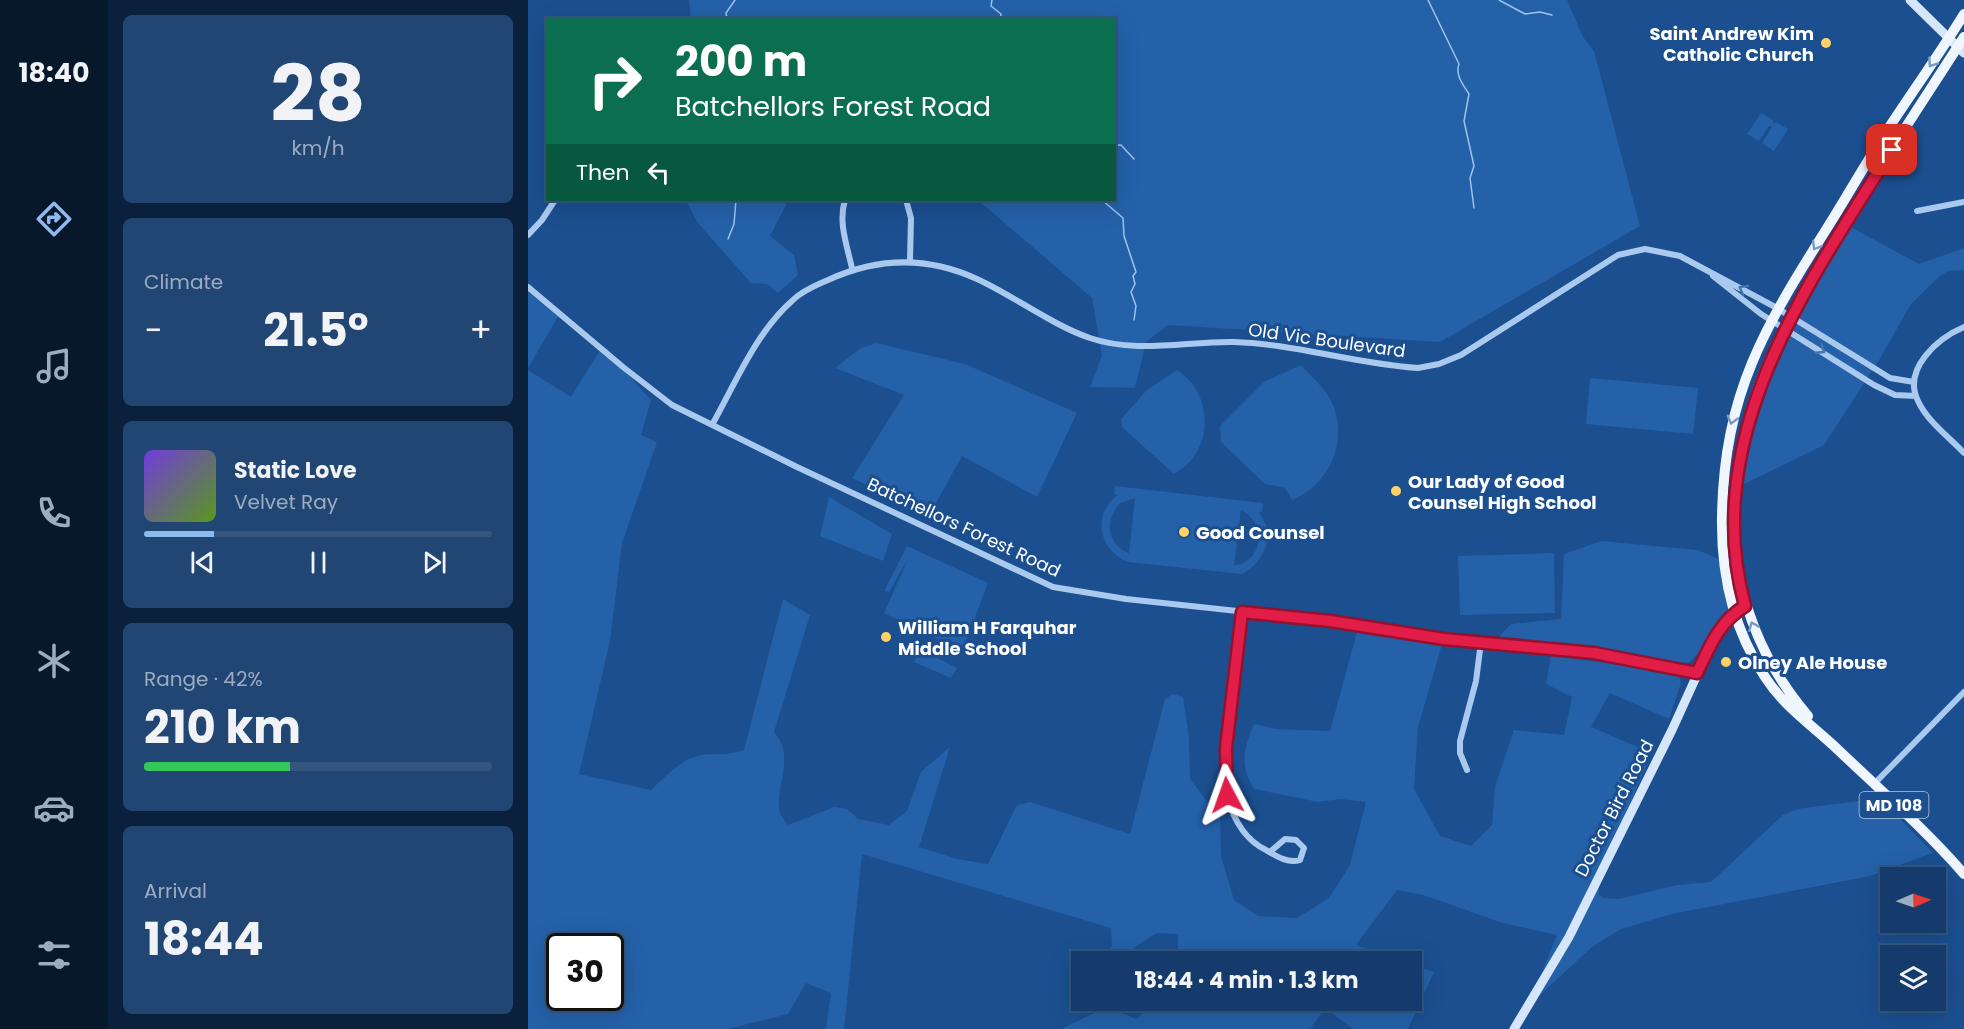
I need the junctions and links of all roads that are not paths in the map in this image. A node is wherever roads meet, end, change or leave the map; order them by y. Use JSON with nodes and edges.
{"nodes":[{"id":1,"x":1910,"y":0,"type":"edge"},
{"id":2,"x":1964,"y":14,"type":"edge"},
{"id":3,"x":1964,"y":37,"type":"edge"},
{"id":4,"x":1949,"y":39,"type":"junction"},
{"id":5,"x":1961,"y":50,"type":"edge"},
{"id":6,"x":554,"y":201,"type":"edge"},
{"id":7,"x":846,"y":201,"type":"edge"},
{"id":8,"x":906,"y":201,"type":"edge"},
{"id":9,"x":1964,"y":202,"type":"edge"},
{"id":10,"x":1917,"y":211,"type":"dead end"},
{"id":11,"x":528,"y":235,"type":"edge"},
{"id":12,"x":910,"y":260,"type":"junction"},
{"id":13,"x":852,"y":268,"type":"junction"},
{"id":14,"x":1708,"y":272,"type":"junction"},
{"id":15,"x":528,"y":286,"type":"edge"},
{"id":16,"x":1777,"y":308,"type":"junction"},
{"id":17,"x":1793,"y":317,"type":"junction"},
{"id":18,"x":1770,"y":320,"type":"junction"},
{"id":19,"x":1964,"y":327,"type":"edge"},
{"id":20,"x":1786,"y":328,"type":"junction"},
{"id":21,"x":1881,"y":373,"type":"junction"},
{"id":22,"x":1914,"y":382,"type":"junction"},
{"id":23,"x":1874,"y":385,"type":"junction"},
{"id":24,"x":1916,"y":396,"type":"junction"},
{"id":25,"x":712,"y":425,"type":"junction"},
{"id":26,"x":1964,"y":453,"type":"edge"},
{"id":27,"x":1745,"y":606,"type":"junction"},
{"id":28,"x":1242,"y":612,"type":"junction"},
{"id":29,"x":1734,"y":613,"type":"junction"},
{"id":30,"x":1481,"y":642,"type":"junction"},
{"id":31,"x":1697,"y":673,"type":"junction"},
{"id":32,"x":1964,"y":692,"type":"edge"},
{"id":33,"x":1831,"y":744,"type":"junction"},
{"id":34,"x":1467,"y":770,"type":"dead end"},
{"id":35,"x":1873,"y":785,"type":"junction"},
{"id":36,"x":1270,"y":852,"type":"junction"},
{"id":37,"x":1962,"y":868,"type":"edge"},
{"id":38,"x":1514,"y":1029,"type":"edge"}],
"edges":[{"from":1,"to":4,"type":"main road"},
{"from":2,"to":4,"type":"main road","number":"MD 108"},
{"from":3,"to":5,"type":"main road","number":"MD 108"},
{"from":4,"to":5,"type":"main road"},
{"from":4,"to":16,"type":"main road","number":"MD 108","one_way":true},
{"from":5,"to":17,"type":"main road","number":"MD 108"},
{"from":6,"to":11,"type":"street"},
{"from":7,"to":13,"type":"street"},
{"from":8,"to":12,"type":"street"},
{"from":9,"to":10,"type":"street"},
{"from":12,"to":13,"type":"street","name":"Old Vic Boulevard"},
{"from":12,"to":14,"type":"street","name":"Old Vic Boulevard"},
{"from":13,"to":25,"type":"street","name":"Old Vic Boulevard"},
{"from":16,"to":14,"type":"street","name":"Old Vic Boulevard","one_way":true},
{"from":14,"to":18,"type":"street","name":"Old Vic Boulevard"},
{"from":15,"to":25,"type":"street","name":"Batchellors Forest Road"},
{"from":16,"to":17,"type":"street","name":"Old Vic Boulevard"},
{"from":16,"to":18,"type":"main road","number":"MD 108"},
{"from":17,"to":20,"type":"main road","number":"MD 108"},
{"from":17,"to":21,"type":"street","name":"Old Vic Boulevard"},
{"from":18,"to":20,"type":"street","name":"Old Vic Boulevard"},
{"from":18,"to":29,"type":"main road","number":"MD 108","one_way":true},
{"from":19,"to":22,"type":"street"},
{"from":20,"to":23,"type":"street","name":"Old Vic Boulevard","one_way":true},
{"from":20,"to":27,"type":"main road","number":"MD 108"},
{"from":21,"to":22,"type":"street","name":"Old Vic Boulevard"},
{"from":21,"to":23,"type":"street"},
{"from":22,"to":24,"type":"street"},
{"from":23,"to":24,"type":"street","name":"Old Vic Boulevard"},
{"from":24,"to":26,"type":"street"},
{"from":25,"to":28,"type":"street","name":"Batchellors Forest Road"},
{"from":27,"to":29,"type":"main road","name":"Doctor Bird Road"},
{"from":33,"to":27,"type":"main road","number":"MD 108","one_way":true},
{"from":28,"to":30,"type":"street","name":"Batchellors Forest Road"},
{"from":28,"to":36,"type":"street"},
{"from":29,"to":31,"type":"main road","name":"Doctor Bird Road"},
{"from":29,"to":33,"type":"main road","number":"MD 108"},
{"from":30,"to":31,"type":"street","name":"Batchellors Forest Road"},
{"from":30,"to":34,"type":"street"},
{"from":31,"to":38,"type":"main road","name":"Doctor Bird Road"},
{"from":32,"to":35,"type":"street"},
{"from":33,"to":35,"type":"main road","number":"MD 108"},
{"from":35,"to":37,"type":"main road","number":"MD 108"},
{"from":36,"to":36,"type":"street"}]}
